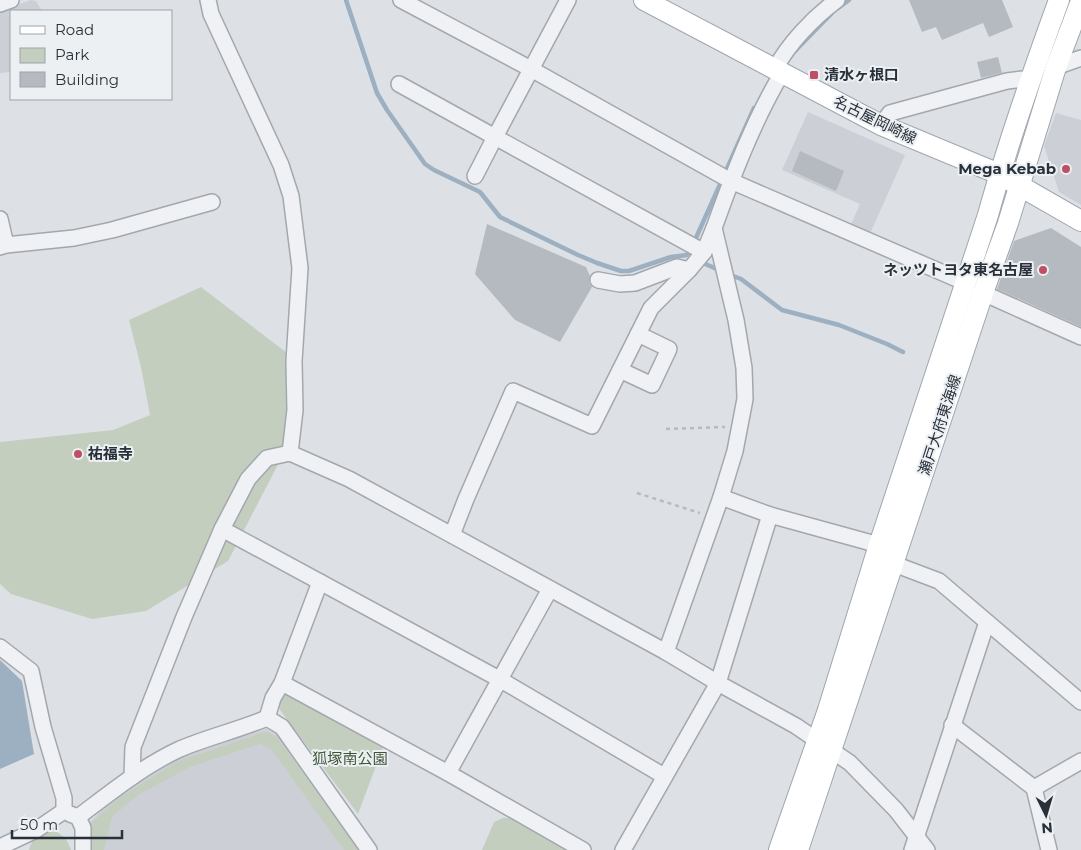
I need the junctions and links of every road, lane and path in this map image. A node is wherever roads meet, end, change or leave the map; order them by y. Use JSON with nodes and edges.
{"nodes":[{"id":1,"x":11,"y":0,"type":"edge"},
{"id":2,"x":208,"y":0,"type":"edge"},
{"id":3,"x":401,"y":0,"type":"edge"},
{"id":4,"x":568,"y":0,"type":"edge"},
{"id":5,"x":644,"y":0,"type":"edge"},
{"id":6,"x":837,"y":0,"type":"edge"},
{"id":7,"x":1059,"y":0,"type":"edge"},
{"id":8,"x":1081,"y":1,"type":"edge"},
{"id":9,"x":0,"y":4,"type":"edge"},
{"id":10,"x":1081,"y":58,"type":"edge"},
{"id":11,"x":1056,"y":67,"type":"junction"},
{"id":12,"x":531,"y":69,"type":"junction"},
{"id":13,"x":778,"y":71,"type":"junction"},
{"id":14,"x":1031,"y":78,"type":"junction"},
{"id":15,"x":399,"y":84,"type":"dead end"},
{"id":16,"x":881,"y":125,"type":"junction"},
{"id":17,"x":495,"y":137,"type":"junction"},
{"id":18,"x":999,"y":174,"type":"junction"},
{"id":19,"x":475,"y":176,"type":"dead end"},
{"id":20,"x":731,"y":181,"type":"junction"},
{"id":21,"x":1020,"y":186,"type":"junction"},
{"id":22,"x":212,"y":202,"type":"dead end"},
{"id":23,"x":0,"y":219,"type":"edge"},
{"id":24,"x":1081,"y":222,"type":"edge"},
{"id":25,"x":714,"y":228,"type":"junction"},
{"id":26,"x":3,"y":246,"type":"edge"},
{"id":27,"x":704,"y":252,"type":"junction"},
{"id":28,"x":689,"y":270,"type":"junction"},
{"id":29,"x":598,"y":280,"type":"dead end"},
{"id":30,"x":964,"y":282,"type":"junction"},
{"id":31,"x":983,"y":293,"type":"junction"},
{"id":32,"x":638,"y":334,"type":"junction"},
{"id":33,"x":1081,"y":337,"type":"edge"},
{"id":34,"x":620,"y":370,"type":"junction"},
{"id":35,"x":740,"y":427,"type":"junction"},
{"id":36,"x":666,"y":429,"type":"dead end"},
{"id":37,"x":290,"y":452,"type":"junction"},
{"id":38,"x":637,"y":493,"type":"dead end"},
{"id":39,"x":721,"y":497,"type":"junction"},
{"id":40,"x":770,"y":515,"type":"junction"},
{"id":41,"x":713,"y":517,"type":"junction"},
{"id":42,"x":222,"y":529,"type":"junction"},
{"id":43,"x":452,"y":535,"type":"junction"},
{"id":44,"x":879,"y":545,"type":"junction"},
{"id":45,"x":894,"y":564,"type":"junction"},
{"id":46,"x":320,"y":582,"type":"junction"},
{"id":47,"x":550,"y":589,"type":"junction"},
{"id":48,"x":987,"y":622,"type":"junction"},
{"id":49,"x":0,"y":647,"type":"edge"},
{"id":50,"x":666,"y":652,"type":"junction"},
{"id":51,"x":501,"y":680,"type":"junction"},
{"id":52,"x":282,"y":683,"type":"junction"},
{"id":53,"x":718,"y":683,"type":"junction"},
{"id":54,"x":1081,"y":702,"type":"edge"},
{"id":55,"x":267,"y":718,"type":"junction"},
{"id":56,"x":952,"y":725,"type":"junction"},
{"id":57,"x":824,"y":745,"type":"junction"},
{"id":58,"x":1081,"y":761,"type":"edge"},
{"id":59,"x":448,"y":773,"type":"junction"},
{"id":60,"x":664,"y":776,"type":"junction"},
{"id":61,"x":132,"y":777,"type":"junction"},
{"id":62,"x":1034,"y":788,"type":"junction"},
{"id":63,"x":71,"y":814,"type":"junction"},
{"id":64,"x":917,"y":835,"type":"junction"},
{"id":65,"x":0,"y":847,"type":"edge"},
{"id":66,"x":83,"y":850,"type":"edge"},
{"id":67,"x":369,"y":850,"type":"edge"},
{"id":68,"x":583,"y":850,"type":"edge"},
{"id":69,"x":623,"y":850,"type":"edge"},
{"id":70,"x":779,"y":850,"type":"edge"},
{"id":71,"x":798,"y":850,"type":"edge"},
{"id":72,"x":912,"y":850,"type":"edge"},
{"id":73,"x":927,"y":850,"type":"edge"},
{"id":74,"x":1049,"y":850,"type":"edge"}],
"edges":[{"from":1,"to":9,"type":"street"},
{"from":2,"to":37,"type":"street"},
{"from":3,"to":12,"type":"street"},
{"from":4,"to":12,"type":"street"},
{"from":5,"to":13,"type":"main road","name":"名古屋岡崎線"},
{"from":6,"to":13,"type":"street"},
{"from":7,"to":14,"type":"main road","name":"瀬戸大府東海線"},
{"from":8,"to":11,"type":"main road","name":"瀬戸大府東海線"},
{"from":10,"to":11,"type":"street"},
{"from":11,"to":21,"type":"main road","name":"瀬戸大府東海線"},
{"from":12,"to":17,"type":"street"},
{"from":12,"to":20,"type":"street"},
{"from":13,"to":16,"type":"main road","name":"名古屋岡崎線"},
{"from":13,"to":20,"type":"street"},
{"from":14,"to":16,"type":"street"},
{"from":14,"to":18,"type":"main road","name":"瀬戸大府東海線"},
{"from":15,"to":17,"type":"street"},
{"from":16,"to":18,"type":"main road","name":"名古屋岡崎線"},
{"from":17,"to":19,"type":"street"},
{"from":17,"to":27,"type":"street"},
{"from":18,"to":21,"type":"main road","name":"名古屋岡崎線"},
{"from":18,"to":30,"type":"main road","name":"瀬戸大府東海線"},
{"from":20,"to":25,"type":"street"},
{"from":20,"to":30,"type":"street"},
{"from":21,"to":24,"type":"main road","name":"名古屋岡崎線"},
{"from":21,"to":31,"type":"main road","name":"瀬戸大府東海線"},
{"from":22,"to":26,"type":"street"},
{"from":23,"to":26,"type":"street"},
{"from":25,"to":27,"type":"street"},
{"from":25,"to":35,"type":"street"},
{"from":27,"to":28,"type":"street"},
{"from":28,"to":29,"type":"street"},
{"from":28,"to":32,"type":"street"},
{"from":30,"to":44,"type":"main road","name":"瀬戸大府東海線"},
{"from":31,"to":33,"type":"street"},
{"from":31,"to":45,"type":"main road","name":"瀬戸大府東海線"},
{"from":32,"to":34,"type":"street"},
{"from":32,"to":34,"type":"street"},
{"from":34,"to":43,"type":"street"},
{"from":35,"to":36,"type":"path"},
{"from":35,"to":39,"type":"street"},
{"from":37,"to":42,"type":"street"},
{"from":37,"to":43,"type":"street"},
{"from":38,"to":41,"type":"path"},
{"from":39,"to":40,"type":"street"},
{"from":39,"to":41,"type":"street"},
{"from":40,"to":44,"type":"street"},
{"from":40,"to":53,"type":"street"},
{"from":41,"to":50,"type":"street"},
{"from":42,"to":46,"type":"street"},
{"from":42,"to":61,"type":"street"},
{"from":43,"to":47,"type":"street"},
{"from":44,"to":57,"type":"main road","name":"瀬戸大府東海線"},
{"from":45,"to":48,"type":"street"},
{"from":45,"to":57,"type":"main road","name":"瀬戸大府東海線"},
{"from":46,"to":51,"type":"street"},
{"from":46,"to":52,"type":"street"},
{"from":47,"to":50,"type":"street"},
{"from":47,"to":51,"type":"street"},
{"from":48,"to":54,"type":"street"},
{"from":48,"to":56,"type":"street"},
{"from":49,"to":63,"type":"street"},
{"from":50,"to":53,"type":"street"},
{"from":51,"to":59,"type":"street"},
{"from":51,"to":60,"type":"street"},
{"from":52,"to":55,"type":"street"},
{"from":52,"to":59,"type":"street"},
{"from":53,"to":57,"type":"street"},
{"from":53,"to":60,"type":"street"},
{"from":55,"to":61,"type":"street"},
{"from":55,"to":67,"type":"street"},
{"from":56,"to":62,"type":"street"},
{"from":56,"to":64,"type":"street"},
{"from":57,"to":64,"type":"street"},
{"from":57,"to":70,"type":"main road","name":"瀬戸大府東海線"},
{"from":57,"to":71,"type":"main road","name":"瀬戸大府東海線"},
{"from":58,"to":62,"type":"street"},
{"from":59,"to":68,"type":"street"},
{"from":60,"to":69,"type":"street"},
{"from":61,"to":63,"type":"street"},
{"from":62,"to":74,"type":"street"},
{"from":63,"to":65,"type":"street"},
{"from":63,"to":66,"type":"street"},
{"from":64,"to":72,"type":"street"},
{"from":64,"to":73,"type":"street"}]}
